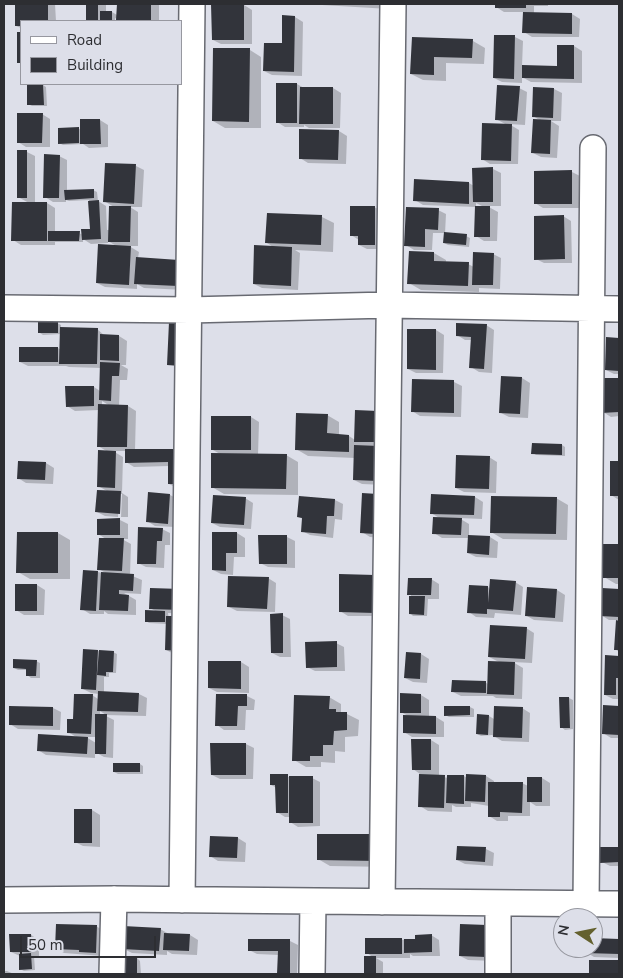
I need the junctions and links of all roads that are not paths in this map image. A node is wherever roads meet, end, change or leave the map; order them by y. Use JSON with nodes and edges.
{"nodes":[{"id":1,"x":192,"y":4,"type":"edge"},
{"id":2,"x":393,"y":4,"type":"edge"},
{"id":3,"x":593,"y":148,"type":"dead end"},
{"id":4,"x":388,"y":305,"type":"junction"},
{"id":5,"x":4,"y":308,"type":"edge"},
{"id":6,"x":591,"y":308,"type":"junction"},
{"id":7,"x":619,"y":309,"type":"edge"},
{"id":8,"x":188,"y":310,"type":"junction"},
{"id":9,"x":114,"y":899,"type":"junction"},
{"id":10,"x":4,"y":900,"type":"edge"},
{"id":11,"x":182,"y":900,"type":"junction"},
{"id":12,"x":313,"y":901,"type":"junction"},
{"id":13,"x":382,"y":902,"type":"junction"},
{"id":14,"x":498,"y":903,"type":"junction"},
{"id":15,"x":586,"y":904,"type":"junction"},
{"id":16,"x":619,"y":904,"type":"edge"},
{"id":17,"x":112,"y":974,"type":"edge"},
{"id":18,"x":312,"y":974,"type":"edge"},
{"id":19,"x":498,"y":974,"type":"edge"}],
"edges":[{"from":1,"to":8,"type":"street"},
{"from":2,"to":4,"type":"street"},
{"from":3,"to":6,"type":"street"},
{"from":4,"to":6,"type":"street"},
{"from":4,"to":8,"type":"street"},
{"from":4,"to":13,"type":"street"},
{"from":5,"to":8,"type":"street"},
{"from":6,"to":7,"type":"street"},
{"from":6,"to":15,"type":"street"},
{"from":8,"to":11,"type":"street"},
{"from":9,"to":10,"type":"street"},
{"from":9,"to":11,"type":"street"},
{"from":9,"to":17,"type":"street"},
{"from":11,"to":12,"type":"street"},
{"from":12,"to":13,"type":"street"},
{"from":12,"to":18,"type":"street"},
{"from":13,"to":14,"type":"street"},
{"from":14,"to":15,"type":"street"},
{"from":14,"to":19,"type":"street"},
{"from":15,"to":16,"type":"street"}]}
